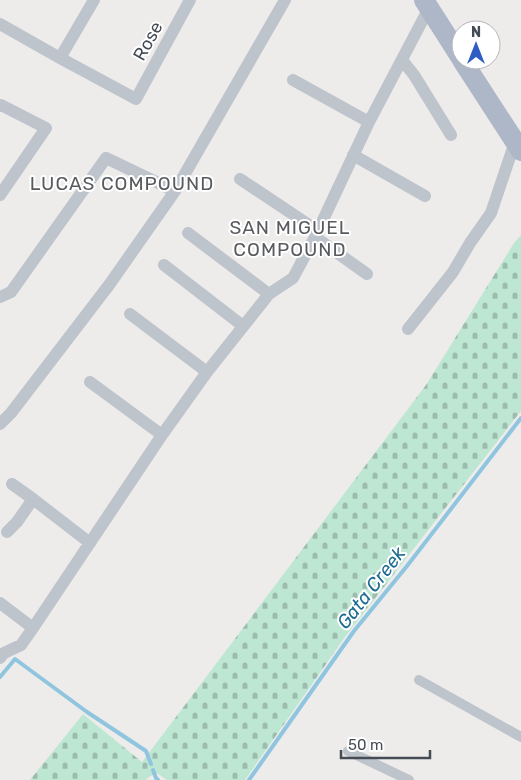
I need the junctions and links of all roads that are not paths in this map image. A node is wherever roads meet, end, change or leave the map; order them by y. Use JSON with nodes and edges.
{"nodes":[{"id":1,"x":94,"y":0,"type":"edge"},
{"id":2,"x":190,"y":0,"type":"edge"},
{"id":3,"x":285,"y":0,"type":"edge"},
{"id":4,"x":427,"y":4,"type":"edge"},
{"id":5,"x":0,"y":24,"type":"edge"},
{"id":6,"x":451,"y":42,"type":"edge"},
{"id":7,"x":60,"y":58,"type":"junction"},
{"id":8,"x":402,"y":60,"type":"junction"},
{"id":9,"x":469,"y":70,"type":"edge"},
{"id":10,"x":293,"y":80,"type":"dead end"},
{"id":11,"x":0,"y":106,"type":"edge"},
{"id":12,"x":369,"y":122,"type":"junction"},
{"id":13,"x":451,"y":135,"type":"dead end"},
{"id":14,"x":518,"y":147,"type":"edge"},
{"id":15,"x":353,"y":155,"type":"junction"},
{"id":16,"x":240,"y":179,"type":"dead end"},
{"id":17,"x":175,"y":191,"type":"junction"},
{"id":18,"x":0,"y":195,"type":"edge"},
{"id":19,"x":425,"y":196,"type":"dead end"},
{"id":20,"x":188,"y":233,"type":"dead end"},
{"id":21,"x":317,"y":234,"type":"junction"},
{"id":22,"x":164,"y":265,"type":"dead end"},
{"id":23,"x":367,"y":274,"type":"dead end"},
{"id":24,"x":269,"y":294,"type":"junction"},
{"id":25,"x":0,"y":297,"type":"edge"},
{"id":26,"x":130,"y":314,"type":"dead end"},
{"id":27,"x":243,"y":326,"type":"junction"},
{"id":28,"x":408,"y":329,"type":"dead end"},
{"id":29,"x":207,"y":372,"type":"junction"},
{"id":30,"x":90,"y":382,"type":"dead end"},
{"id":31,"x":0,"y":424,"type":"edge"},
{"id":32,"x":162,"y":435,"type":"junction"},
{"id":33,"x":12,"y":484,"type":"dead end"},
{"id":34,"x":33,"y":499,"type":"junction"},
{"id":35,"x":7,"y":532,"type":"dead end"},
{"id":36,"x":90,"y":543,"type":"junction"},
{"id":37,"x":0,"y":603,"type":"edge"},
{"id":38,"x":33,"y":628,"type":"junction"},
{"id":39,"x":0,"y":658,"type":"edge"},
{"id":40,"x":419,"y":680,"type":"dead end"},
{"id":41,"x":521,"y":738,"type":"edge"},
{"id":42,"x":348,"y":751,"type":"dead end"},
{"id":43,"x":408,"y":780,"type":"edge"}],
"edges":[{"from":1,"to":7,"type":"street"},
{"from":2,"to":7,"type":"street","name":"Rose"},
{"from":3,"to":17,"type":"street"},
{"from":4,"to":6,"type":"main road"},
{"from":4,"to":8,"type":"street"},
{"from":5,"to":7,"type":"street"},
{"from":8,"to":12,"type":"street"},
{"from":8,"to":13,"type":"street"},
{"from":9,"to":14,"type":"main road"},
{"from":10,"to":12,"type":"street"},
{"from":11,"to":18,"type":"street"},
{"from":12,"to":15,"type":"street"},
{"from":14,"to":28,"type":"street"},
{"from":15,"to":19,"type":"street"},
{"from":15,"to":21,"type":"street"},
{"from":16,"to":21,"type":"street"},
{"from":17,"to":25,"type":"street"},
{"from":17,"to":31,"type":"street"},
{"from":20,"to":24,"type":"street"},
{"from":21,"to":23,"type":"street"},
{"from":21,"to":24,"type":"street"},
{"from":22,"to":27,"type":"street"},
{"from":24,"to":27,"type":"street"},
{"from":26,"to":29,"type":"street"},
{"from":27,"to":29,"type":"street"},
{"from":29,"to":32,"type":"street"},
{"from":30,"to":32,"type":"street"},
{"from":32,"to":36,"type":"street"},
{"from":33,"to":34,"type":"street"},
{"from":34,"to":35,"type":"street"},
{"from":34,"to":36,"type":"street"},
{"from":36,"to":38,"type":"street"},
{"from":37,"to":38,"type":"street"},
{"from":38,"to":39,"type":"street"},
{"from":40,"to":41,"type":"street"},
{"from":42,"to":43,"type":"street"}]}
